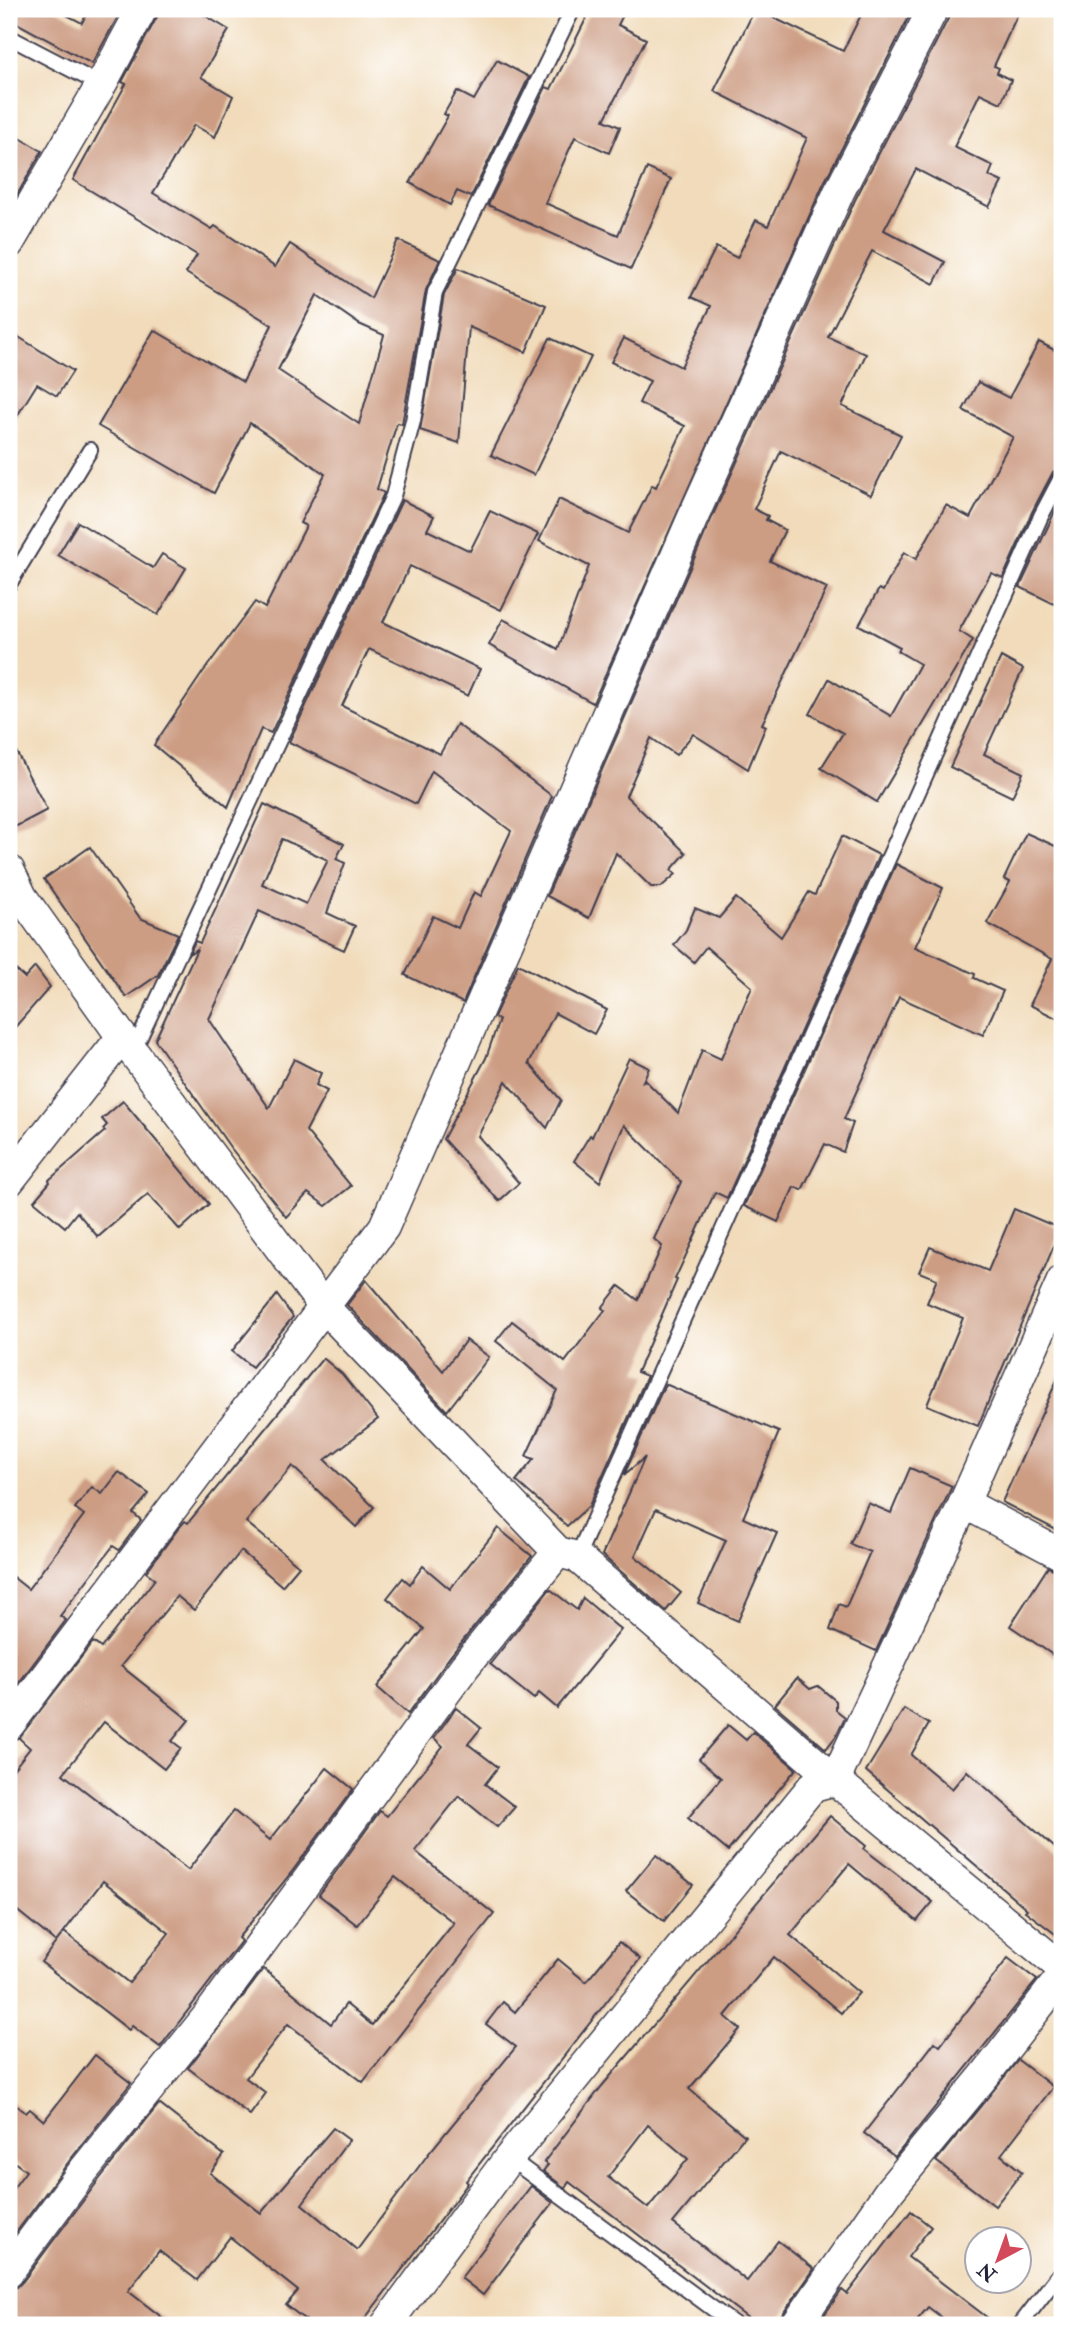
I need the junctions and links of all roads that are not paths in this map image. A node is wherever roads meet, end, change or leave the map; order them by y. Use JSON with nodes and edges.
{"nodes":[{"id":1,"x":142,"y":9,"type":"edge"},
{"id":2,"x":573,"y":9,"type":"edge"},
{"id":3,"x":933,"y":9,"type":"edge"},
{"id":4,"x":9,"y":37,"type":"edge"},
{"id":5,"x":102,"y":85,"type":"junction"},
{"id":6,"x":9,"y":243,"type":"edge"},
{"id":7,"x":90,"y":450,"type":"dead end"},
{"id":8,"x":1062,"y":476,"type":"edge"},
{"id":9,"x":9,"y":584,"type":"edge"},
{"id":10,"x":9,"y":870,"type":"edge"},
{"id":11,"x":127,"y":1044,"type":"junction"},
{"id":12,"x":9,"y":1181,"type":"edge"},
{"id":13,"x":1062,"y":1281,"type":"edge"},
{"id":14,"x":324,"y":1307,"type":"junction"},
{"id":15,"x":964,"y":1503,"type":"junction"},
{"id":16,"x":567,"y":1555,"type":"junction"},
{"id":17,"x":1062,"y":1555,"type":"edge"},
{"id":18,"x":9,"y":1725,"type":"edge"},
{"id":19,"x":835,"y":1780,"type":"junction"},
{"id":20,"x":1062,"y":1968,"type":"edge"},
{"id":21,"x":1062,"y":1976,"type":"edge"},
{"id":22,"x":509,"y":2158,"type":"junction"},
{"id":23,"x":9,"y":2271,"type":"edge"},
{"id":24,"x":1057,"y":2277,"type":"dead end"},
{"id":25,"x":386,"y":2325,"type":"edge"},
{"id":26,"x":735,"y":2325,"type":"edge"},
{"id":27,"x":796,"y":2325,"type":"edge"},
{"id":28,"x":1020,"y":2325,"type":"edge"}],
"edges":[{"from":1,"to":5,"type":"street"},
{"from":2,"to":11,"type":"lane"},
{"from":3,"to":14,"type":"street"},
{"from":4,"to":5,"type":"lane"},
{"from":5,"to":6,"type":"street"},
{"from":7,"to":9,"type":"lane"},
{"from":8,"to":16,"type":"lane"},
{"from":10,"to":11,"type":"street"},
{"from":11,"to":12,"type":"street"},
{"from":11,"to":14,"type":"street"},
{"from":13,"to":15,"type":"street"},
{"from":14,"to":16,"type":"street"},
{"from":14,"to":18,"type":"street"},
{"from":15,"to":17,"type":"street"},
{"from":15,"to":19,"type":"street"},
{"from":16,"to":19,"type":"street"},
{"from":16,"to":23,"type":"street"},
{"from":19,"to":20,"type":"street"},
{"from":19,"to":22,"type":"street"},
{"from":21,"to":27,"type":"street"},
{"from":22,"to":25,"type":"street"},
{"from":22,"to":26,"type":"lane"},
{"from":24,"to":28,"type":"lane"}]}
